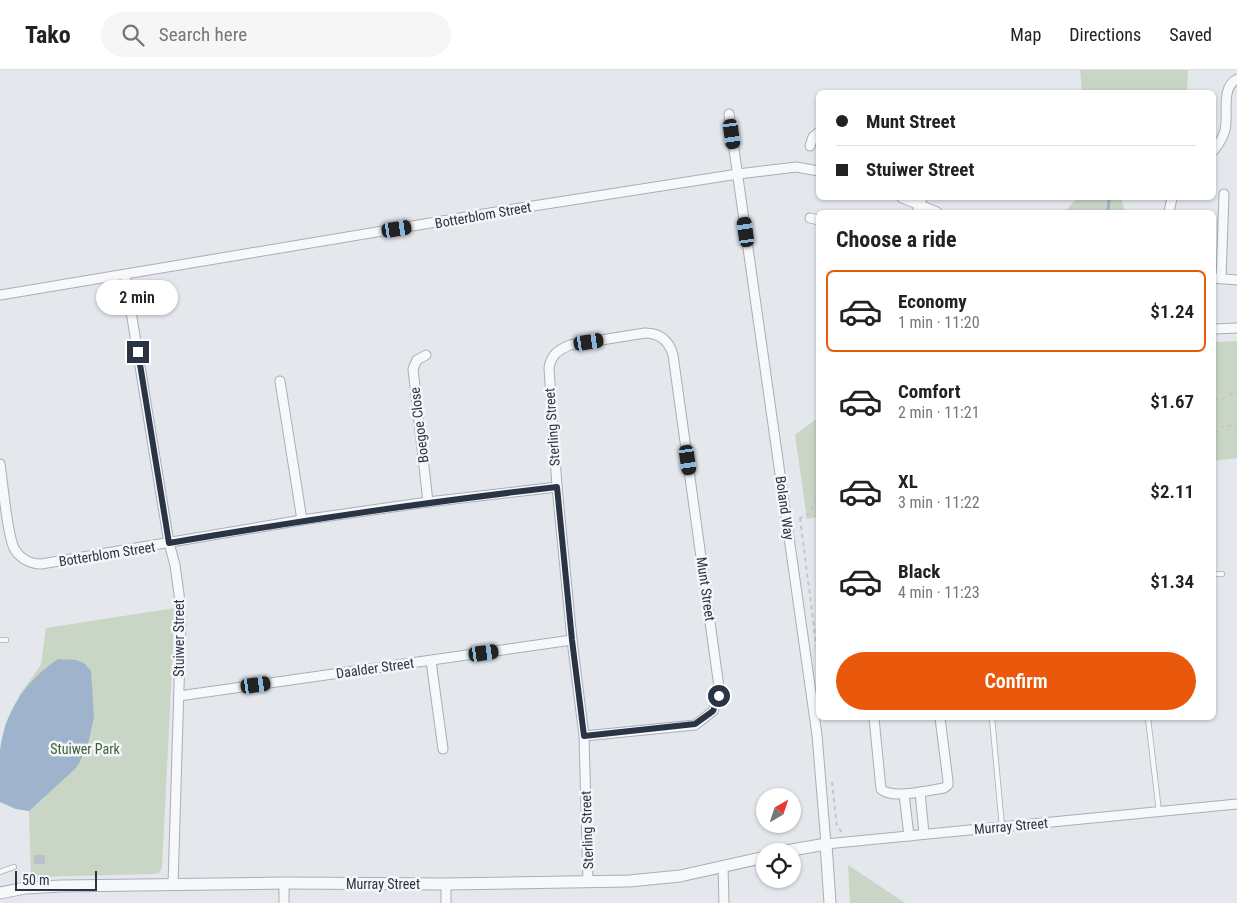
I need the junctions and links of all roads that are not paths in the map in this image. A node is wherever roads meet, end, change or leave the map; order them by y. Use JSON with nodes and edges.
{"nodes":[{"id":1,"x":1237,"y":78,"type":"edge"},
{"id":2,"x":729,"y":114,"type":"dead end"},
{"id":3,"x":816,"y":134,"type":"edge"},
{"id":4,"x":810,"y":146,"type":"dead end"},
{"id":5,"x":1216,"y":147,"type":"edge"},
{"id":6,"x":816,"y":171,"type":"edge"},
{"id":7,"x":738,"y":174,"type":"junction"},
{"id":8,"x":1224,"y":194,"type":"dead end"},
{"id":9,"x":907,"y":200,"type":"edge"},
{"id":10,"x":920,"y":205,"type":"edge"},
{"id":11,"x":932,"y":210,"type":"edge"},
{"id":12,"x":125,"y":275,"type":"junction"},
{"id":13,"x":1218,"y":279,"type":"edge"},
{"id":14,"x":1237,"y":280,"type":"edge"},
{"id":15,"x":0,"y":295,"type":"edge"},
{"id":16,"x":1237,"y":328,"type":"edge"},
{"id":17,"x":1216,"y":329,"type":"edge"},
{"id":18,"x":662,"y":337,"type":"joint"},
{"id":19,"x":426,"y":355,"type":"dead end"},
{"id":20,"x":280,"y":381,"type":"dead end"},
{"id":21,"x":0,"y":464,"type":"edge"},
{"id":22,"x":557,"y":487,"type":"junction"},
{"id":23,"x":428,"y":502,"type":"junction"},
{"id":24,"x":302,"y":520,"type":"junction"},
{"id":25,"x":169,"y":543,"type":"junction"},
{"id":26,"x":1216,"y":574,"type":"edge"},
{"id":27,"x":1222,"y":574,"type":"dead end"},
{"id":28,"x":0,"y":640,"type":"edge"},
{"id":29,"x":6,"y":640,"type":"dead end"},
{"id":30,"x":572,"y":640,"type":"junction"},
{"id":31,"x":431,"y":661,"type":"junction"},
{"id":32,"x":178,"y":696,"type":"junction"},
{"id":33,"x":874,"y":720,"type":"edge"},
{"id":34,"x":940,"y":720,"type":"edge"},
{"id":35,"x":992,"y":720,"type":"edge"},
{"id":36,"x":1148,"y":720,"type":"edge"},
{"id":37,"x":584,"y":736,"type":"junction"},
{"id":38,"x":443,"y":749,"type":"dead end"},
{"id":39,"x":920,"y":792,"type":"junction"},
{"id":40,"x":904,"y":794,"type":"junction"},
{"id":41,"x":1237,"y":804,"type":"edge"},
{"id":42,"x":1159,"y":812,"type":"junction"},
{"id":43,"x":1002,"y":827,"type":"junction"},
{"id":44,"x":924,"y":834,"type":"junction"},
{"id":45,"x":909,"y":836,"type":"junction"},
{"id":46,"x":826,"y":844,"type":"junction"},
{"id":47,"x":801,"y":848,"type":"edge"},
{"id":48,"x":756,"y":859,"type":"edge"},
{"id":49,"x":14,"y":867,"type":"dead end"},
{"id":50,"x":723,"y":867,"type":"junction"},
{"id":51,"x":0,"y":872,"type":"edge"},
{"id":52,"x":588,"y":881,"type":"junction"},
{"id":53,"x":284,"y":883,"type":"junction"},
{"id":54,"x":446,"y":884,"type":"junction"},
{"id":55,"x":173,"y":885,"type":"junction"},
{"id":56,"x":0,"y":893,"type":"edge"},
{"id":57,"x":284,"y":903,"type":"edge"},
{"id":58,"x":446,"y":903,"type":"edge"},
{"id":59,"x":724,"y":903,"type":"edge"},
{"id":60,"x":830,"y":903,"type":"edge"}],
"edges":[{"from":1,"to":5,"type":"street"},
{"from":2,"to":7,"type":"street","name":"Boland Way"},
{"from":3,"to":4,"type":"street"},
{"from":6,"to":7,"type":"street","name":"Botterblom Street"},
{"from":7,"to":12,"type":"street","name":"Botterblom Street"},
{"from":7,"to":46,"type":"street","name":"Boland Way"},
{"from":8,"to":13,"type":"street"},
{"from":9,"to":10,"type":"street"},
{"from":10,"to":11,"type":"street"},
{"from":12,"to":15,"type":"street","name":"Botterblom Street"},
{"from":12,"to":25,"type":"street","name":"Stuiwer Street"},
{"from":13,"to":14,"type":"street"},
{"from":16,"to":17,"type":"street"},
{"from":18,"to":22,"type":"street","name":"Sterling Street"},
{"from":18,"to":37,"type":"street","name":"Munt Street"},
{"from":19,"to":23,"type":"street","name":"Boegoe Close"},
{"from":20,"to":24,"type":"street"},
{"from":21,"to":25,"type":"street","name":"Botterblom Street"},
{"from":22,"to":23,"type":"street","name":"Botterblom Street"},
{"from":22,"to":30,"type":"street","name":"Sterling Street"},
{"from":23,"to":24,"type":"street","name":"Botterblom Street"},
{"from":24,"to":25,"type":"street","name":"Botterblom Street"},
{"from":25,"to":32,"type":"street","name":"Stuiwer Street"},
{"from":26,"to":27,"type":"lane"},
{"from":28,"to":29,"type":"lane"},
{"from":30,"to":31,"type":"street","name":"Daalder Street"},
{"from":30,"to":37,"type":"street","name":"Sterling Street"},
{"from":31,"to":32,"type":"street","name":"Daalder Street"},
{"from":31,"to":38,"type":"street"},
{"from":32,"to":55,"type":"street","name":"Stuiwer Street"},
{"from":33,"to":40,"type":"street"},
{"from":34,"to":39,"type":"street"},
{"from":35,"to":43,"type":"lane"},
{"from":36,"to":42,"type":"lane"},
{"from":37,"to":52,"type":"street","name":"Sterling Street"},
{"from":39,"to":40,"type":"street"},
{"from":39,"to":44,"type":"street"},
{"from":40,"to":45,"type":"street"},
{"from":41,"to":42,"type":"street","name":"Murray Street"},
{"from":42,"to":43,"type":"street","name":"Murray Street"},
{"from":43,"to":44,"type":"street","name":"Murray Street"},
{"from":44,"to":45,"type":"street","name":"Murray Street"},
{"from":45,"to":46,"type":"street","name":"Murray Street"},
{"from":46,"to":47,"type":"street","name":"Murray Street"},
{"from":46,"to":60,"type":"street","name":"Boland Way"},
{"from":48,"to":50,"type":"street","name":"Murray Street"},
{"from":49,"to":51,"type":"lane"},
{"from":50,"to":52,"type":"street","name":"Murray Street"},
{"from":50,"to":59,"type":"street"},
{"from":52,"to":54,"type":"street","name":"Murray Street"},
{"from":53,"to":54,"type":"street","name":"Murray Street"},
{"from":53,"to":55,"type":"street","name":"Murray Street"},
{"from":53,"to":57,"type":"street"},
{"from":54,"to":58,"type":"street"},
{"from":55,"to":56,"type":"street","name":"Murray Street"}]}
